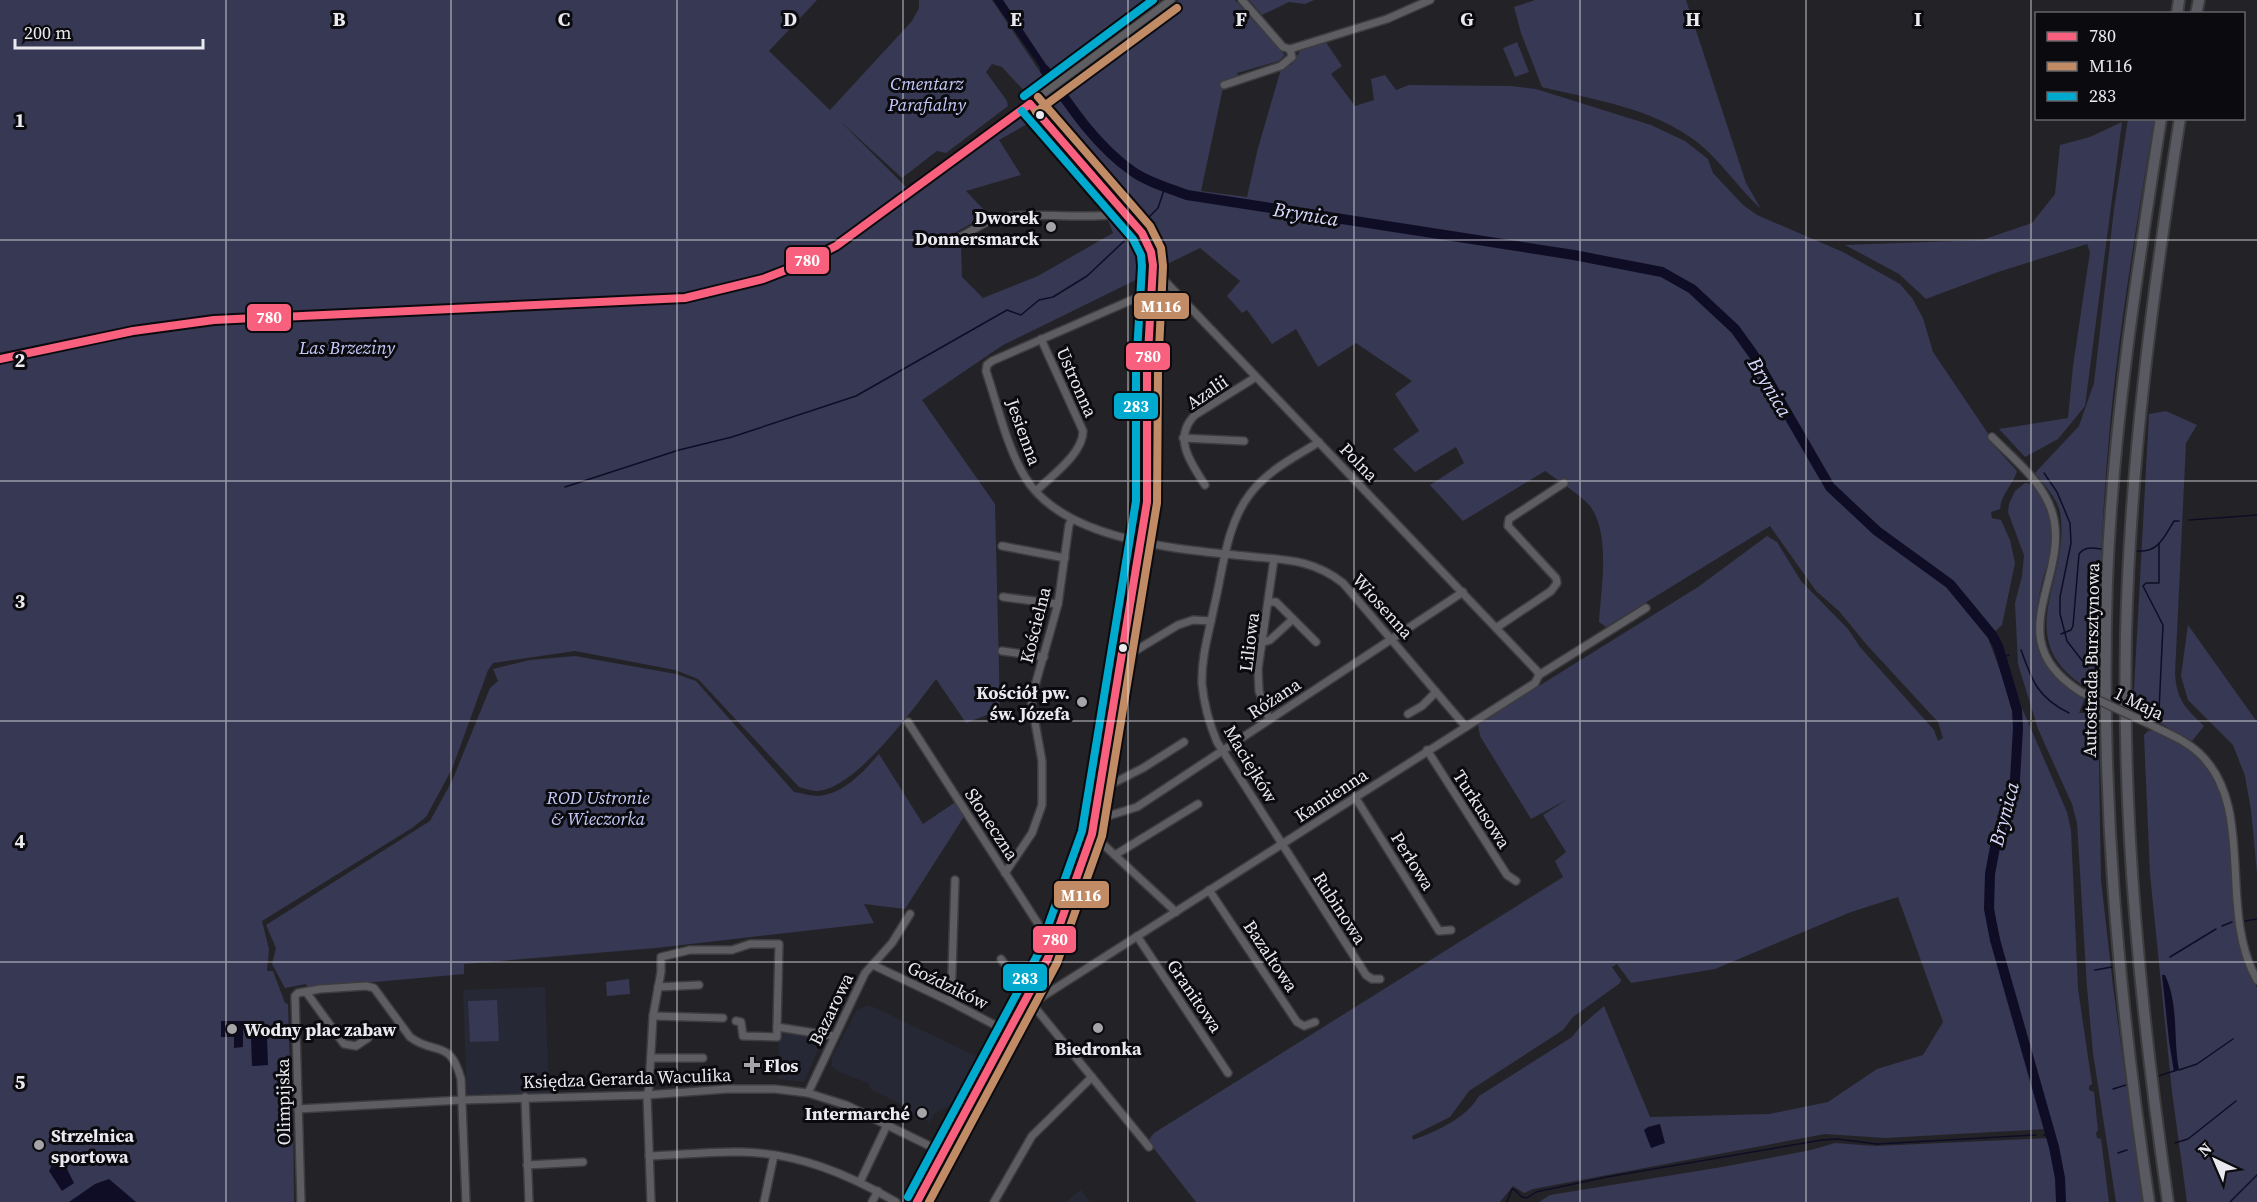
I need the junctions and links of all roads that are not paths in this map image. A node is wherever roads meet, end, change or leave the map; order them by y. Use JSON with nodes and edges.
{"nodes":[{"id":1,"x":1171,"y":0,"type":"edge"},
{"id":2,"x":1242,"y":0,"type":"edge"},
{"id":3,"x":1430,"y":0,"type":"edge"},
{"id":4,"x":1290,"y":50,"type":"junction"},
{"id":5,"x":1224,"y":85,"type":"dead end"},
{"id":6,"x":1030,"y":104,"type":"junction"},
{"id":7,"x":2161,"y":120,"type":"edge"},
{"id":8,"x":2180,"y":120,"type":"edge"},
{"id":9,"x":1123,"y":212,"type":"junction"},
{"id":10,"x":960,"y":237,"type":"dead end"},
{"id":11,"x":1153,"y":275,"type":"junction"},
{"id":12,"x":1152,"y":294,"type":"junction"},
{"id":13,"x":1041,"y":339,"type":"junction"},
{"id":14,"x":0,"y":359,"type":"edge"},
{"id":15,"x":1256,"y":377,"type":"junction"},
{"id":16,"x":1183,"y":438,"type":"junction"},
{"id":17,"x":1992,"y":438,"type":"dead end"},
{"id":18,"x":1244,"y":441,"type":"dead end"},
{"id":19,"x":1319,"y":441,"type":"junction"},
{"id":20,"x":1564,"y":483,"type":"dead end"},
{"id":21,"x":1205,"y":485,"type":"dead end"},
{"id":22,"x":1036,"y":491,"type":"junction"},
{"id":23,"x":1072,"y":519,"type":"junction"},
{"id":24,"x":1140,"y":542,"type":"junction"},
{"id":25,"x":1002,"y":546,"type":"dead end"},
{"id":26,"x":1226,"y":554,"type":"junction"},
{"id":27,"x":1065,"y":558,"type":"junction"},
{"id":28,"x":1274,"y":559,"type":"junction"},
{"id":29,"x":1463,"y":592,"type":"junction"},
{"id":30,"x":1003,"y":597,"type":"dead end"},
{"id":31,"x":1268,"y":602,"type":"junction"},
{"id":32,"x":1058,"y":604,"type":"junction"},
{"id":33,"x":1646,"y":608,"type":"dead end"},
{"id":34,"x":1293,"y":619,"type":"junction"},
{"id":35,"x":1211,"y":621,"type":"junction"},
{"id":36,"x":1496,"y":628,"type":"junction"},
{"id":37,"x":1393,"y":639,"type":"junction"},
{"id":38,"x":1264,"y":642,"type":"junction"},
{"id":39,"x":1316,"y":642,"type":"dead end"},
{"id":40,"x":1002,"y":651,"type":"dead end"},
{"id":41,"x":1044,"y":657,"type":"junction"},
{"id":42,"x":1120,"y":660,"type":"junction"},
{"id":43,"x":1539,"y":675,"type":"junction"},
{"id":44,"x":1436,"y":692,"type":"junction"},
{"id":45,"x":1408,"y":714,"type":"dead end"},
{"id":46,"x":1269,"y":719,"type":"junction"},
{"id":47,"x":908,"y":722,"type":"dead end"},
{"id":48,"x":1466,"y":727,"type":"junction"},
{"id":49,"x":1184,"y":742,"type":"dead end"},
{"id":50,"x":1222,"y":750,"type":"junction"},
{"id":51,"x":1427,"y":750,"type":"junction"},
{"id":52,"x":1100,"y":790,"type":"junction"},
{"id":53,"x":1355,"y":797,"type":"junction"},
{"id":54,"x":1198,"y":804,"type":"dead end"},
{"id":55,"x":1096,"y":817,"type":"junction"},
{"id":56,"x":1092,"y":834,"type":"junction"},
{"id":57,"x":1282,"y":843,"type":"junction"},
{"id":58,"x":1115,"y":855,"type":"junction"},
{"id":59,"x":1005,"y":873,"type":"junction"},
{"id":60,"x":955,"y":880,"type":"dead end"},
{"id":61,"x":1516,"y":881,"type":"dead end"},
{"id":62,"x":1209,"y":890,"type":"junction"},
{"id":63,"x":1176,"y":912,"type":"junction"},
{"id":64,"x":910,"y":914,"type":"dead end"},
{"id":65,"x":1451,"y":930,"type":"dead end"},
{"id":66,"x":1137,"y":936,"type":"junction"},
{"id":67,"x":1054,"y":940,"type":"junction"},
{"id":68,"x":1000,"y":959,"type":"dead end"},
{"id":69,"x":873,"y":965,"type":"junction"},
{"id":70,"x":1380,"y":978,"type":"dead end"},
{"id":71,"x":2257,"y":980,"type":"edge"},
{"id":72,"x":699,"y":985,"type":"dead end"},
{"id":73,"x":658,"y":987,"type":"junction"},
{"id":74,"x":306,"y":992,"type":"junction"},
{"id":75,"x":1031,"y":999,"type":"junction"},
{"id":76,"x":951,"y":1002,"type":"junction"},
{"id":77,"x":653,"y":1016,"type":"junction"},
{"id":78,"x":723,"y":1018,"type":"dead end"},
{"id":79,"x":736,"y":1021,"type":"dead end"},
{"id":80,"x":1315,"y":1022,"type":"dead end"},
{"id":81,"x":777,"y":1028,"type":"junction"},
{"id":82,"x":1010,"y":1033,"type":"junction"},
{"id":83,"x":834,"y":1036,"type":"junction"},
{"id":84,"x":368,"y":1038,"type":"dead end"},
{"id":85,"x":651,"y":1058,"type":"junction"},
{"id":86,"x":703,"y":1058,"type":"dead end"},
{"id":87,"x":1228,"y":1073,"type":"dead end"},
{"id":88,"x":1092,"y":1077,"type":"junction"},
{"id":89,"x":808,"y":1093,"type":"junction"},
{"id":90,"x":647,"y":1095,"type":"junction"},
{"id":91,"x":525,"y":1097,"type":"junction"},
{"id":92,"x":462,"y":1100,"type":"junction"},
{"id":93,"x":298,"y":1109,"type":"junction"},
{"id":94,"x":887,"y":1125,"type":"junction"},
{"id":95,"x":1149,"y":1148,"type":"dead end"},
{"id":96,"x":944,"y":1153,"type":"junction"},
{"id":97,"x":774,"y":1155,"type":"junction"},
{"id":98,"x":649,"y":1156,"type":"junction"},
{"id":99,"x":583,"y":1162,"type":"dead end"},
{"id":100,"x":527,"y":1165,"type":"junction"},
{"id":101,"x":860,"y":1182,"type":"junction"},
{"id":102,"x":878,"y":1191,"type":"junction"},
{"id":103,"x":301,"y":1202,"type":"edge"},
{"id":104,"x":466,"y":1202,"type":"edge"},
{"id":105,"x":529,"y":1202,"type":"edge"},
{"id":106,"x":651,"y":1202,"type":"edge"},
{"id":107,"x":764,"y":1202,"type":"edge"},
{"id":108,"x":872,"y":1202,"type":"edge"},
{"id":109,"x":896,"y":1202,"type":"edge"},
{"id":110,"x":918,"y":1202,"type":"edge"},
{"id":111,"x":994,"y":1202,"type":"edge"},
{"id":112,"x":2149,"y":1202,"type":"edge"},
{"id":113,"x":2168,"y":1202,"type":"edge"}],
"edges":[{"from":1,"to":6,"type":"street"},
{"from":2,"to":4,"type":"street"},
{"from":3,"to":4,"type":"street"},
{"from":4,"to":5,"type":"street"},
{"from":6,"to":9,"type":"street"},
{"from":6,"to":14,"type":"street"},
{"from":7,"to":112,"type":"highway","name":"Autostrada Bursztynowa"},
{"from":8,"to":113,"type":"highway","name":"Autostrada Bursztynowa"},
{"from":9,"to":10,"type":"street"},
{"from":9,"to":11,"type":"street"},
{"from":11,"to":12,"type":"street"},
{"from":11,"to":15,"type":"street","name":"Polna"},
{"from":12,"to":13,"type":"street"},
{"from":12,"to":24,"type":"street"},
{"from":13,"to":22,"type":"street","name":"Ustronna"},
{"from":13,"to":22,"type":"street","name":"Jesienna"},
{"from":15,"to":16,"type":"street","name":"Azalii"},
{"from":15,"to":19,"type":"street","name":"Polna"},
{"from":16,"to":18,"type":"street","name":"Azalii"},
{"from":16,"to":21,"type":"street","name":"Azalii"},
{"from":17,"to":71,"type":"street","name":"1 Maja","bridge":true},
{"from":19,"to":26,"type":"street","name":"Maciejków"},
{"from":19,"to":29,"type":"street","name":"Polna"},
{"from":20,"to":36,"type":"street"},
{"from":22,"to":23,"type":"street","name":"Jesienna"},
{"from":23,"to":24,"type":"street","name":"Jesienna"},
{"from":23,"to":27,"type":"street","name":"Kościelna"},
{"from":24,"to":26,"type":"street","name":"Wiosenna"},
{"from":24,"to":42,"type":"street"},
{"from":25,"to":27,"type":"street"},
{"from":26,"to":28,"type":"street","name":"Wiosenna"},
{"from":26,"to":35,"type":"street","name":"Maciejków"},
{"from":27,"to":32,"type":"street","name":"Kościelna"},
{"from":28,"to":31,"type":"street","name":"Liliowa"},
{"from":28,"to":37,"type":"street","name":"Wiosenna"},
{"from":29,"to":36,"type":"street","name":"Polna"},
{"from":29,"to":37,"type":"street","name":"Różana"},
{"from":30,"to":32,"type":"street"},
{"from":31,"to":34,"type":"street"},
{"from":31,"to":38,"type":"street","name":"Liliowa"},
{"from":32,"to":41,"type":"street","name":"Kościelna"},
{"from":33,"to":43,"type":"street","name":"Kamienna"},
{"from":34,"to":38,"type":"street"},
{"from":34,"to":39,"type":"street"},
{"from":35,"to":42,"type":"street"},
{"from":35,"to":50,"type":"street","name":"Maciejków"},
{"from":36,"to":43,"type":"street","name":"Polna"},
{"from":37,"to":44,"type":"street","name":"Wiosenna"},
{"from":37,"to":46,"type":"street","name":"Różana"},
{"from":38,"to":46,"type":"street","name":"Liliowa"},
{"from":40,"to":41,"type":"street"},
{"from":41,"to":59,"type":"street","name":"Kościelna"},
{"from":42,"to":52,"type":"street"},
{"from":43,"to":48,"type":"street","name":"Kamienna"},
{"from":44,"to":45,"type":"street"},
{"from":44,"to":48,"type":"street","name":"Wiosenna"},
{"from":46,"to":50,"type":"street","name":"Różana"},
{"from":47,"to":59,"type":"street","name":"Słoneczna"},
{"from":48,"to":51,"type":"street","name":"Kamienna"},
{"from":49,"to":52,"type":"street"},
{"from":50,"to":55,"type":"street","name":"Różana"},
{"from":50,"to":57,"type":"street","name":"Maciejków"},
{"from":51,"to":53,"type":"street","name":"Kamienna"},
{"from":51,"to":61,"type":"street","name":"Turkusowa"},
{"from":52,"to":55,"type":"street"},
{"from":53,"to":57,"type":"street","name":"Kamienna"},
{"from":53,"to":65,"type":"street","name":"Perłowa"},
{"from":54,"to":58,"type":"street"},
{"from":55,"to":56,"type":"street"},
{"from":56,"to":58,"type":"street"},
{"from":56,"to":67,"type":"street"},
{"from":57,"to":62,"type":"street","name":"Kamienna"},
{"from":57,"to":70,"type":"street","name":"Rubinowa"},
{"from":58,"to":63,"type":"street"},
{"from":59,"to":67,"type":"street","name":"Słoneczna"},
{"from":60,"to":76,"type":"street"},
{"from":62,"to":63,"type":"street","name":"Kamienna"},
{"from":62,"to":80,"type":"street","name":"Bazaltowa"},
{"from":63,"to":66,"type":"street","name":"Kamienna"},
{"from":64,"to":69,"type":"street","name":"Bazarowa"},
{"from":66,"to":75,"type":"street","name":"Kamienna"},
{"from":66,"to":87,"type":"street","name":"Granitowa"},
{"from":67,"to":75,"type":"street"},
{"from":68,"to":75,"type":"street"},
{"from":69,"to":76,"type":"street","name":"Goździków"},
{"from":69,"to":83,"type":"street","name":"Bazarowa"},
{"from":72,"to":73,"type":"street"},
{"from":73,"to":77,"type":"street"},
{"from":73,"to":81,"type":"street"},
{"from":74,"to":84,"type":"street"},
{"from":74,"to":92,"type":"street"},
{"from":74,"to":93,"type":"street","name":"Olimpijska"},
{"from":75,"to":82,"type":"street"},
{"from":75,"to":88,"type":"street"},
{"from":76,"to":82,"type":"street","name":"Goździków"},
{"from":77,"to":78,"type":"street"},
{"from":77,"to":85,"type":"street"},
{"from":79,"to":81,"type":"street"},
{"from":81,"to":83,"type":"street"},
{"from":82,"to":96,"type":"street"},
{"from":83,"to":89,"type":"street","name":"Bazarowa"},
{"from":85,"to":86,"type":"street"},
{"from":85,"to":90,"type":"street"},
{"from":88,"to":95,"type":"street"},
{"from":88,"to":111,"type":"street"},
{"from":89,"to":90,"type":"street","name":"Księdza Gerarda Waculika"},
{"from":89,"to":94,"type":"street","name":"Księdza Gerarda Waculika"},
{"from":90,"to":91,"type":"street","name":"Księdza Gerarda Waculika"},
{"from":90,"to":98,"type":"street"},
{"from":91,"to":92,"type":"street","name":"Księdza Gerarda Waculika"},
{"from":91,"to":100,"type":"street"},
{"from":92,"to":93,"type":"street","name":"Księdza Gerarda Waculika"},
{"from":92,"to":104,"type":"street"},
{"from":93,"to":103,"type":"street","name":"Olimpijska"},
{"from":94,"to":96,"type":"street","name":"Księdza Gerarda Waculika"},
{"from":94,"to":101,"type":"street"},
{"from":96,"to":110,"type":"street"},
{"from":97,"to":98,"type":"street"},
{"from":97,"to":101,"type":"street"},
{"from":97,"to":107,"type":"street"},
{"from":98,"to":106,"type":"street"},
{"from":99,"to":100,"type":"street"},
{"from":100,"to":105,"type":"street"},
{"from":101,"to":102,"type":"street"},
{"from":102,"to":108,"type":"street"},
{"from":102,"to":109,"type":"street"}]}
